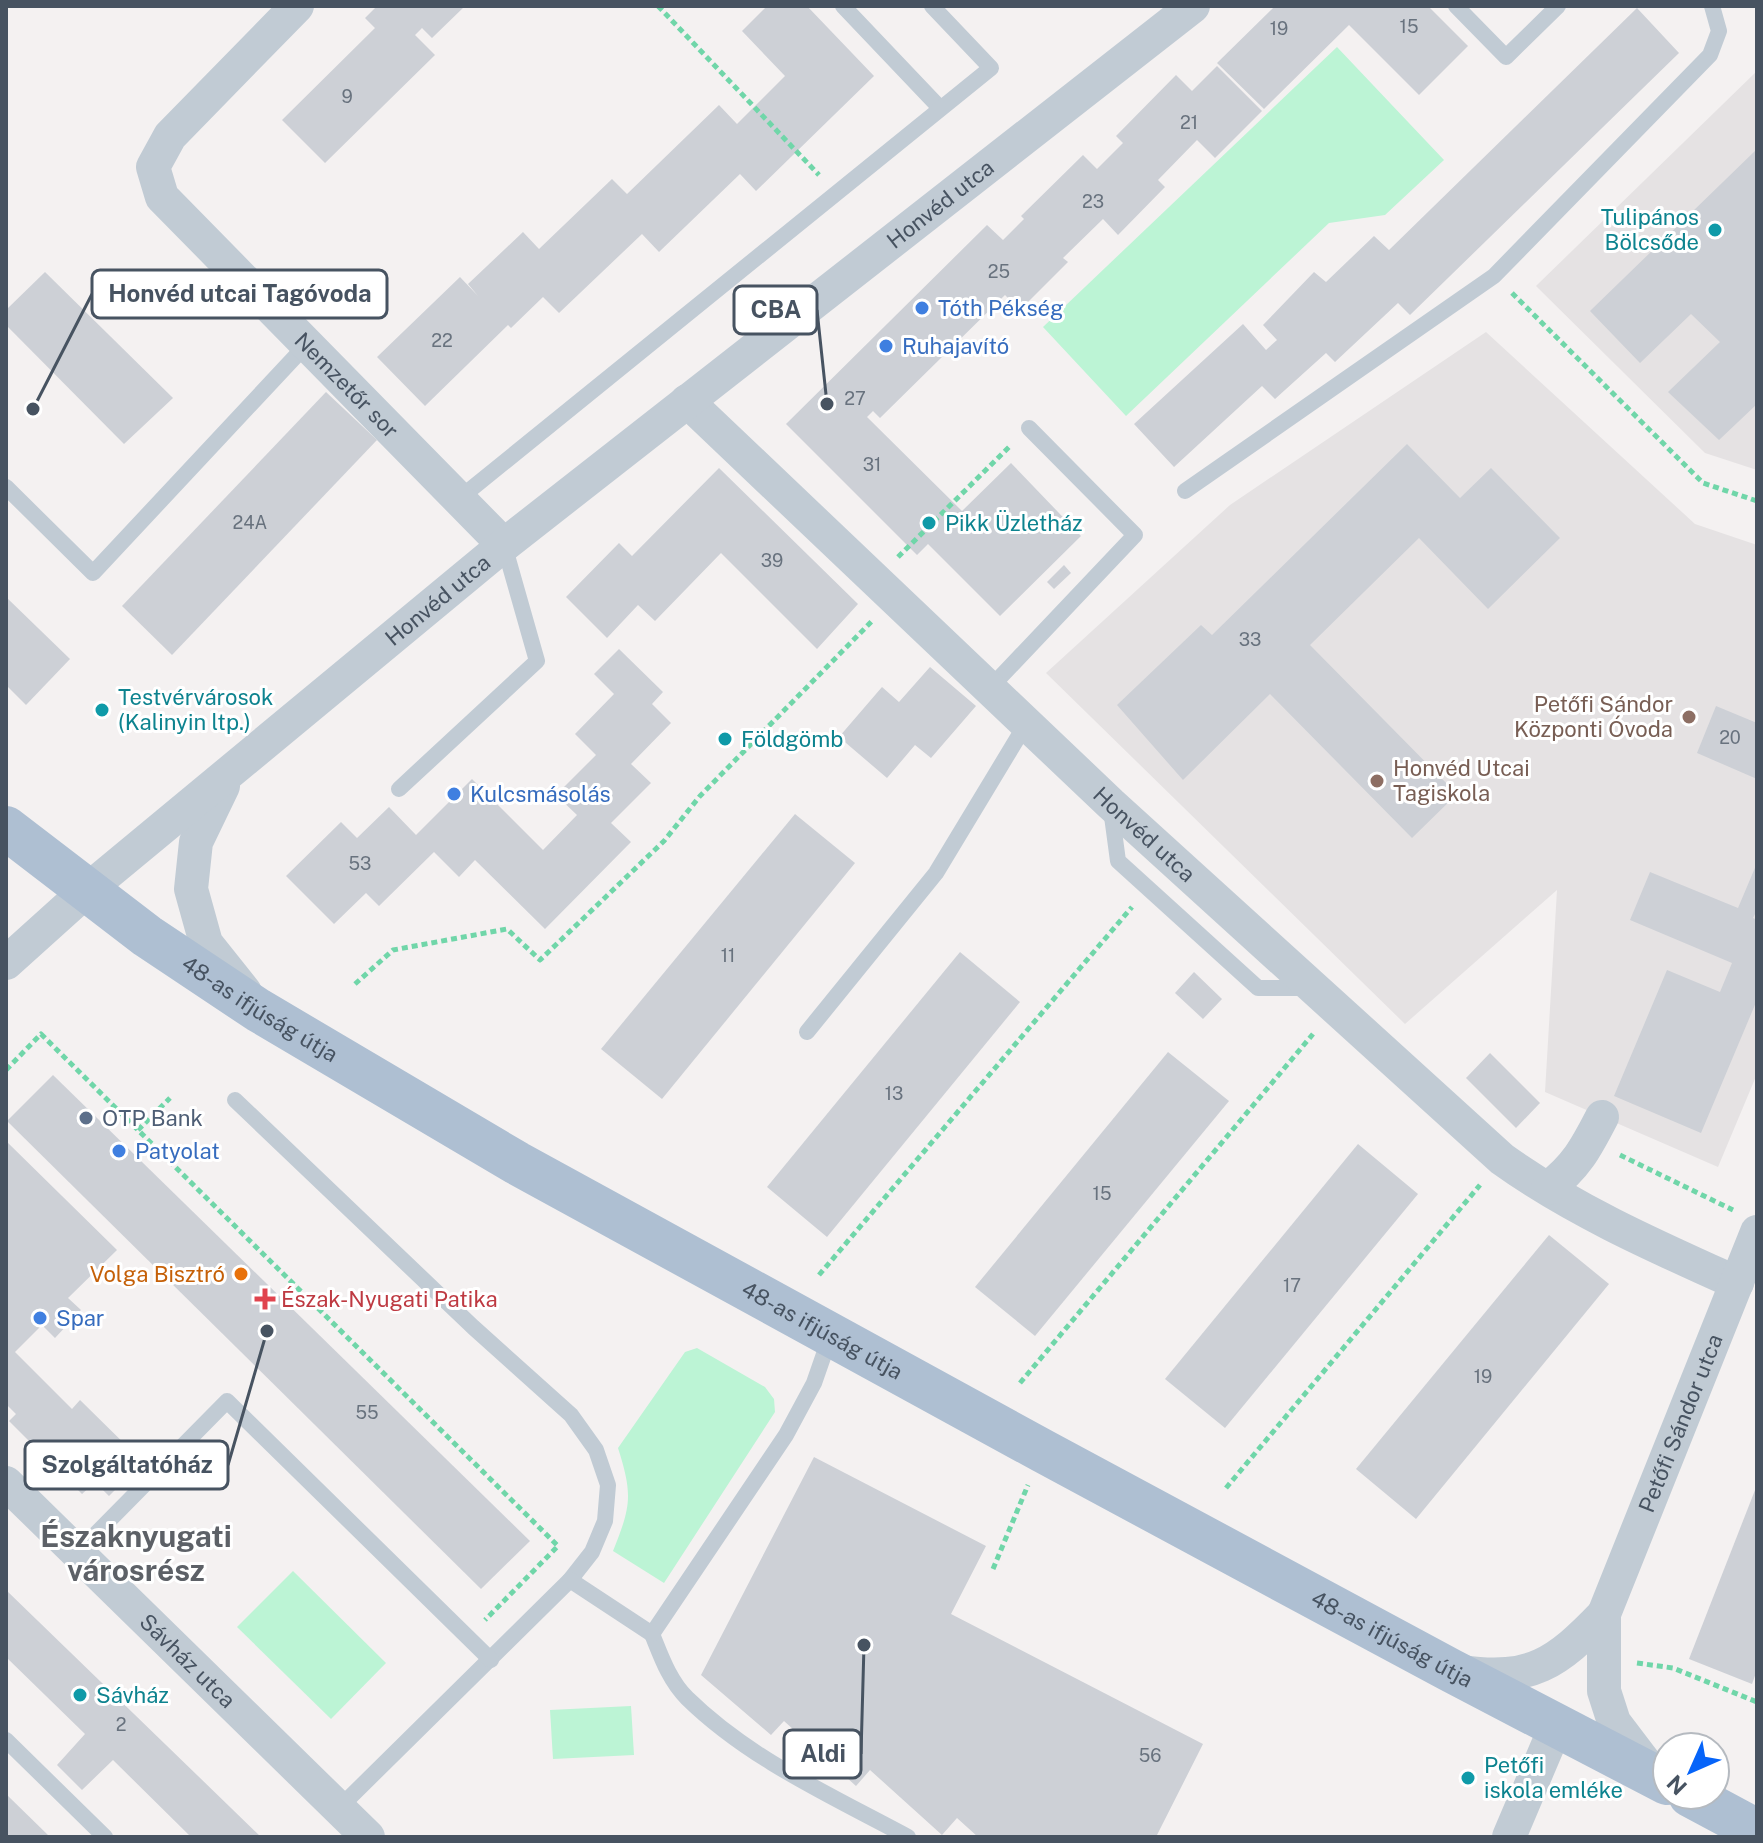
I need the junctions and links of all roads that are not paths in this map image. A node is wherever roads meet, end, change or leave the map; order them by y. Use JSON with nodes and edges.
{"nodes":[{"id":1,"x":297,"y":6,"type":"edge"},
{"id":2,"x":843,"y":6,"type":"edge"},
{"id":3,"x":932,"y":6,"type":"edge"},
{"id":4,"x":1193,"y":6,"type":"edge"},
{"id":5,"x":1456,"y":6,"type":"edge"},
{"id":6,"x":1558,"y":6,"type":"edge"},
{"id":7,"x":1712,"y":6,"type":"edge"},
{"id":8,"x":940,"y":108,"type":"junction"},
{"id":9,"x":308,"y":343,"type":"junction"},
{"id":10,"x":687,"y":401,"type":"junction"},
{"id":11,"x":1029,"y":428,"type":"road end"},
{"id":12,"x":6,"y":487,"type":"edge"},
{"id":13,"x":1185,"y":491,"type":"dead end"},
{"id":14,"x":460,"y":498,"type":"junction"},
{"id":15,"x":504,"y":545,"type":"junction"},
{"id":16,"x":989,"y":689,"type":"junction"},
{"id":17,"x":1026,"y":724,"type":"junction"},
{"id":18,"x":228,"y":775,"type":"junction"},
{"id":19,"x":399,"y":789,"type":"dead end"},
{"id":20,"x":1111,"y":804,"type":"junction"},
{"id":21,"x":6,"y":828,"type":"edge"},
{"id":22,"x":86,"y":891,"type":"junction"},
{"id":23,"x":6,"y":963,"type":"edge"},
{"id":24,"x":1324,"y":998,"type":"junction"},
{"id":25,"x":258,"y":1010,"type":"junction"},
{"id":26,"x":807,"y":1032,"type":"dead end"},
{"id":27,"x":235,"y":1100,"type":"dead end"},
{"id":28,"x":1596,"y":1129,"type":"road end"},
{"id":29,"x":1548,"y":1188,"type":"junction"},
{"id":30,"x":1750,"y":1224,"type":"edge"},
{"id":31,"x":1737,"y":1283,"type":"junction"},
{"id":32,"x":831,"y":1336,"type":"junction"},
{"id":33,"x":6,"y":1483,"type":"edge"},
{"id":34,"x":77,"y":1553,"type":"junction"},
{"id":35,"x":570,"y":1580,"type":"junction"},
{"id":36,"x":1604,"y":1614,"type":"junction"},
{"id":37,"x":652,"y":1634,"type":"junction"},
{"id":38,"x":491,"y":1660,"type":"junction"},
{"id":39,"x":1450,"y":1670,"type":"junction"},
{"id":40,"x":1556,"y":1726,"type":"junction"},
{"id":41,"x":6,"y":1740,"type":"edge"},
{"id":42,"x":1651,"y":1763,"type":"edge"},
{"id":43,"x":1651,"y":1775,"type":"edge"},
{"id":44,"x":338,"y":1809,"type":"junction"},
{"id":45,"x":1720,"y":1811,"type":"edge"},
{"id":46,"x":1757,"y":1831,"type":"edge"},
{"id":47,"x":105,"y":1837,"type":"edge"},
{"id":48,"x":368,"y":1837,"type":"edge"},
{"id":49,"x":908,"y":1837,"type":"edge"},
{"id":50,"x":1509,"y":1837,"type":"edge"}],
"edges":[{"from":1,"to":9,"type":"street","name":"Nemzetőr sor"},
{"from":2,"to":8,"type":"lane"},
{"from":3,"to":8,"type":"lane"},
{"from":4,"to":10,"type":"street","name":"Honvéd utca"},
{"from":5,"to":6,"type":"lane"},
{"from":7,"to":13,"type":"lane"},
{"from":8,"to":14,"type":"lane"},
{"from":9,"to":12,"type":"lane"},
{"from":9,"to":14,"type":"street","name":"Nemzetőr sor"},
{"from":10,"to":15,"type":"street","name":"Honvéd utca"},
{"from":10,"to":16,"type":"street","name":"Honvéd utca"},
{"from":11,"to":16,"type":"lane"},
{"from":14,"to":15,"type":"street","name":"Nemzetőr sor"},
{"from":15,"to":18,"type":"street","name":"Honvéd utca"},
{"from":15,"to":19,"type":"lane"},
{"from":16,"to":17,"type":"street","name":"Honvéd utca"},
{"from":17,"to":20,"type":"street","name":"Honvéd utca"},
{"from":17,"to":26,"type":"lane"},
{"from":18,"to":22,"type":"street","name":"Honvéd utca"},
{"from":18,"to":25,"type":"street","name":"Honvéd utca"},
{"from":20,"to":24,"type":"street","name":"Honvéd utca"},
{"from":20,"to":24,"type":"lane"},
{"from":21,"to":22,"type":"main road","name":"48-as ifjúság útja"},
{"from":22,"to":23,"type":"street","name":"Honvéd utca"},
{"from":22,"to":25,"type":"main road","name":"48-as ifjúság útja"},
{"from":24,"to":29,"type":"street","name":"Honvéd utca"},
{"from":25,"to":32,"type":"main road","name":"48-as ifjúság útja"},
{"from":27,"to":35,"type":"lane"},
{"from":28,"to":29,"type":"street"},
{"from":29,"to":31,"type":"street","name":"Honvéd utca"},
{"from":30,"to":31,"type":"street","name":"Petőfi Sándor utca"},
{"from":31,"to":36,"type":"street","name":"Petőfi Sándor utca"},
{"from":32,"to":37,"type":"lane"},
{"from":32,"to":39,"type":"main road","name":"48-as ifjúság útja"},
{"from":33,"to":34,"type":"street","name":"Sávház utca"},
{"from":34,"to":38,"type":"lane"},
{"from":34,"to":44,"type":"street","name":"Sávház utca"},
{"from":35,"to":37,"type":"lane"},
{"from":35,"to":38,"type":"lane"},
{"from":36,"to":39,"type":"street"},
{"from":36,"to":42,"type":"street"},
{"from":37,"to":49,"type":"lane"},
{"from":38,"to":44,"type":"lane"},
{"from":39,"to":40,"type":"main road","name":"48-as ifjúság útja"},
{"from":40,"to":43,"type":"main road","name":"48-as ifjúság útja"},
{"from":40,"to":50,"type":"street"},
{"from":41,"to":47,"type":"lane"},
{"from":44,"to":48,"type":"street","name":"Sávház utca"},
{"from":45,"to":46,"type":"main road","name":"48-as ifjúság útja"}]}
